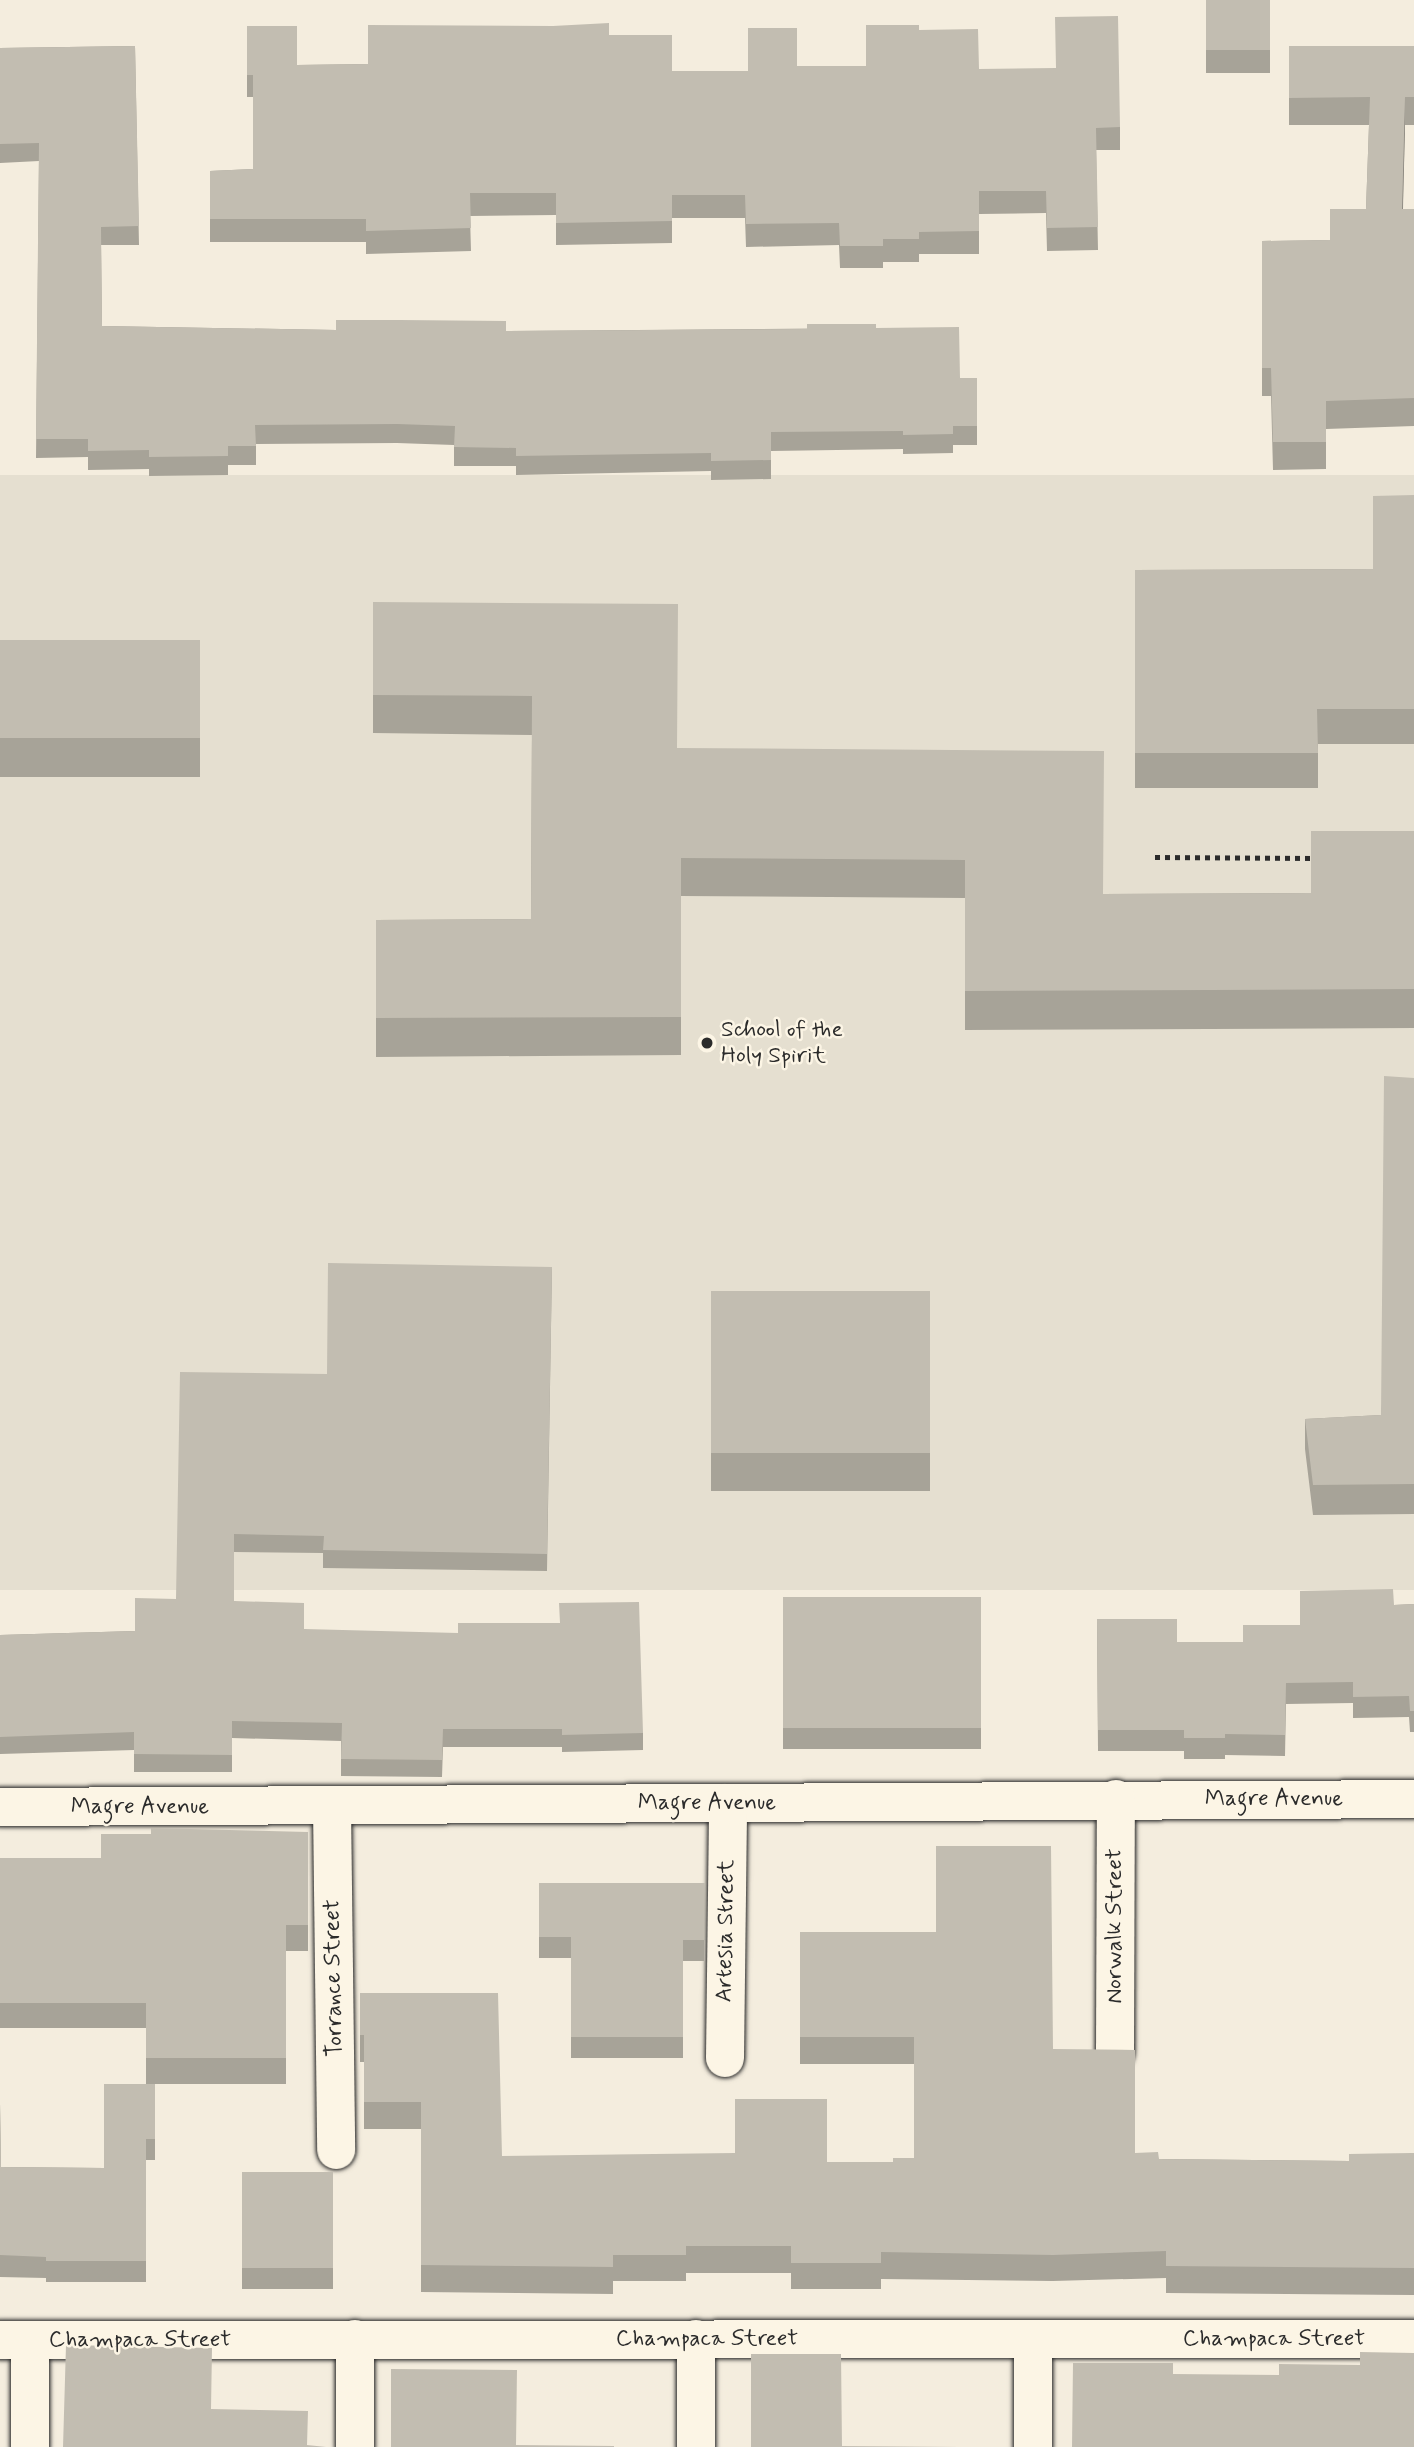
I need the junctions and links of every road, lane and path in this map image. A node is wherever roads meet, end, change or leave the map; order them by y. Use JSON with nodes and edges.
{"nodes":[{"id":1,"x":1156,"y":857,"type":"dead end"},
{"id":2,"x":1319,"y":858,"type":"edge"},
{"id":3,"x":1116,"y":1799,"type":"junction"},
{"id":4,"x":1414,"y":1799,"type":"edge"},
{"id":5,"x":728,"y":1803,"type":"junction"},
{"id":6,"x":332,"y":1806,"type":"junction"},
{"id":7,"x":0,"y":1807,"type":"edge"},
{"id":8,"x":1115,"y":2052,"type":"edge"},
{"id":9,"x":725,"y":2058,"type":"dead end"},
{"id":10,"x":336,"y":2150,"type":"dead end"},
{"id":11,"x":355,"y":2339,"type":"junction"},
{"id":12,"x":696,"y":2339,"type":"junction"},
{"id":13,"x":1033,"y":2339,"type":"junction"},
{"id":14,"x":1414,"y":2339,"type":"edge"},
{"id":15,"x":15,"y":2340,"type":"edge"},
{"id":16,"x":30,"y":2447,"type":"edge"},
{"id":17,"x":355,"y":2447,"type":"edge"},
{"id":18,"x":696,"y":2447,"type":"edge"},
{"id":19,"x":1033,"y":2447,"type":"edge"}],
"edges":[{"from":1,"to":2,"type":"path"},
{"from":3,"to":4,"type":"street","name":"Magre Avenue"},
{"from":3,"to":5,"type":"street","name":"Magre Avenue"},
{"from":3,"to":8,"type":"street","name":"Norwalk Street"},
{"from":5,"to":6,"type":"street","name":"Magre Avenue"},
{"from":5,"to":9,"type":"street","name":"Artesia Street"},
{"from":6,"to":7,"type":"street","name":"Magre Avenue"},
{"from":6,"to":10,"type":"street","name":"Torrance Street"},
{"from":11,"to":12,"type":"street","name":"Champaca Street"},
{"from":11,"to":15,"type":"street","name":"Champaca Street"},
{"from":11,"to":17,"type":"street"},
{"from":12,"to":13,"type":"street","name":"Champaca Street"},
{"from":12,"to":18,"type":"street"},
{"from":13,"to":14,"type":"street","name":"Champaca Street"},
{"from":13,"to":19,"type":"street"},
{"from":15,"to":16,"type":"street"}]}
